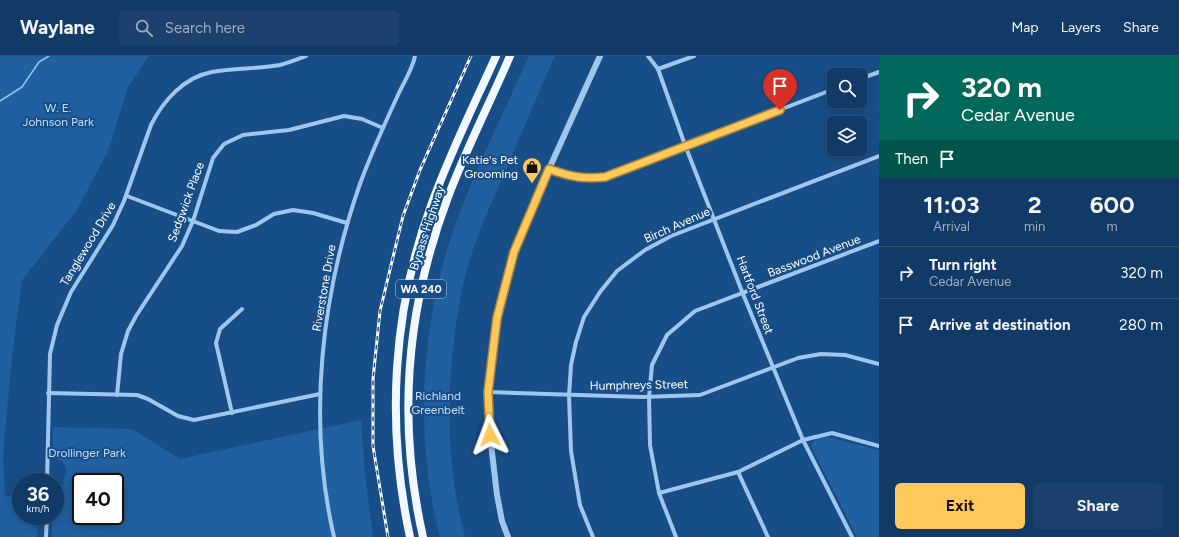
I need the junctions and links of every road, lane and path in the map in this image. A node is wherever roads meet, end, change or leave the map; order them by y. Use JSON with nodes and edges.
{"nodes":[{"id":1,"x":306,"y":56,"type":"edge"},
{"id":2,"x":415,"y":56,"type":"edge"},
{"id":3,"x":496,"y":56,"type":"edge"},
{"id":4,"x":510,"y":56,"type":"edge"},
{"id":5,"x":600,"y":56,"type":"edge"},
{"id":6,"x":648,"y":56,"type":"edge"},
{"id":7,"x":694,"y":56,"type":"edge"},
{"id":8,"x":658,"y":69,"type":"junction"},
{"id":9,"x":879,"y":72,"type":"edge"},
{"id":10,"x":867,"y":77,"type":"edge"},
{"id":11,"x":827,"y":93,"type":"edge"},
{"id":12,"x":383,"y":128,"type":"junction"},
{"id":13,"x":685,"y":145,"type":"junction"},
{"id":14,"x":879,"y":156,"type":"edge"},
{"id":15,"x":549,"y":169,"type":"junction"},
{"id":16,"x":127,"y":196,"type":"junction"},
{"id":17,"x":714,"y":219,"type":"junction"},
{"id":18,"x":193,"y":221,"type":"junction"},
{"id":19,"x":347,"y":224,"type":"junction"},
{"id":20,"x":879,"y":241,"type":"edge"},
{"id":21,"x":743,"y":294,"type":"junction"},
{"id":22,"x":242,"y":309,"type":"dead end"},
{"id":23,"x":879,"y":364,"type":"edge"},
{"id":24,"x":773,"y":367,"type":"junction"},
{"id":25,"x":488,"y":392,"type":"junction"},
{"id":26,"x":48,"y":393,"type":"junction"},
{"id":27,"x":320,"y":394,"type":"junction"},
{"id":28,"x":117,"y":395,"type":"junction"},
{"id":29,"x":569,"y":396,"type":"junction"},
{"id":30,"x":648,"y":397,"type":"junction"},
{"id":31,"x":232,"y":413,"type":"junction"},
{"id":32,"x":803,"y":440,"type":"junction"},
{"id":33,"x":879,"y":446,"type":"edge"},
{"id":34,"x":738,"y":472,"type":"junction"},
{"id":35,"x":47,"y":473,"type":"edge"},
{"id":36,"x":659,"y":493,"type":"junction"},
{"id":37,"x":46,"y":525,"type":"edge"},
{"id":38,"x":46,"y":537,"type":"edge"},
{"id":39,"x":334,"y":537,"type":"edge"},
{"id":40,"x":410,"y":537,"type":"edge"},
{"id":41,"x":423,"y":537,"type":"edge"},
{"id":42,"x":508,"y":537,"type":"edge"},
{"id":43,"x":593,"y":537,"type":"edge"},
{"id":44,"x":676,"y":537,"type":"edge"},
{"id":45,"x":768,"y":537,"type":"edge"},
{"id":46,"x":852,"y":537,"type":"edge"}],
"edges":[{"from":1,"to":16,"type":"street","name":"Tanglewood Drive"},
{"from":2,"to":12,"type":"street","name":"Riverstone Drive"},
{"from":3,"to":40,"type":"highway","name":"Bypass Highway","number":"WA 240"},
{"from":4,"to":41,"type":"highway","name":"Bypass Highway","number":"WA 240"},
{"from":5,"to":15,"type":"street"},
{"from":6,"to":8,"type":"street","name":"Hartford Street"},
{"from":7,"to":8,"type":"street"},
{"from":8,"to":13,"type":"street","name":"Hartford Street"},
{"from":9,"to":10,"type":"street"},
{"from":11,"to":13,"type":"street"},
{"from":12,"to":18,"type":"street","name":"Sedgwick Place"},
{"from":12,"to":19,"type":"street","name":"Riverstone Drive"},
{"from":13,"to":15,"type":"street"},
{"from":13,"to":17,"type":"street","name":"Hartford Street"},
{"from":14,"to":17,"type":"street","name":"Birch Avenue"},
{"from":15,"to":25,"type":"street"},
{"from":16,"to":18,"type":"street"},
{"from":16,"to":26,"type":"street","name":"Tanglewood Drive"},
{"from":17,"to":21,"type":"street","name":"Hartford Street"},
{"from":17,"to":29,"type":"street","name":"Birch Avenue"},
{"from":18,"to":19,"type":"street"},
{"from":18,"to":28,"type":"street","name":"Sedgwick Place"},
{"from":19,"to":27,"type":"street","name":"Riverstone Drive"},
{"from":20,"to":21,"type":"street","name":"Basswood Avenue"},
{"from":21,"to":24,"type":"street","name":"Hartford Street"},
{"from":21,"to":30,"type":"street","name":"Basswood Avenue"},
{"from":22,"to":31,"type":"street"},
{"from":23,"to":24,"type":"street","name":"Humphreys Street"},
{"from":24,"to":30,"type":"street","name":"Humphreys Street"},
{"from":24,"to":32,"type":"street","name":"Hartford Street"},
{"from":25,"to":29,"type":"street","name":"Humphreys Street"},
{"from":25,"to":42,"type":"street"},
{"from":26,"to":28,"type":"street"},
{"from":26,"to":35,"type":"street","name":"Tanglewood Drive"},
{"from":27,"to":31,"type":"street"},
{"from":27,"to":39,"type":"street","name":"Riverstone Drive"},
{"from":28,"to":31,"type":"street"},
{"from":29,"to":30,"type":"street","name":"Humphreys Street"},
{"from":29,"to":43,"type":"street","name":"Birch Avenue"},
{"from":30,"to":36,"type":"street","name":"Basswood Avenue"},
{"from":32,"to":33,"type":"street"},
{"from":32,"to":34,"type":"street"},
{"from":32,"to":46,"type":"street","name":"Hartford Street"},
{"from":34,"to":36,"type":"street"},
{"from":34,"to":45,"type":"street"},
{"from":36,"to":44,"type":"street","name":"Basswood Avenue"},
{"from":37,"to":38,"type":"street"}]}
